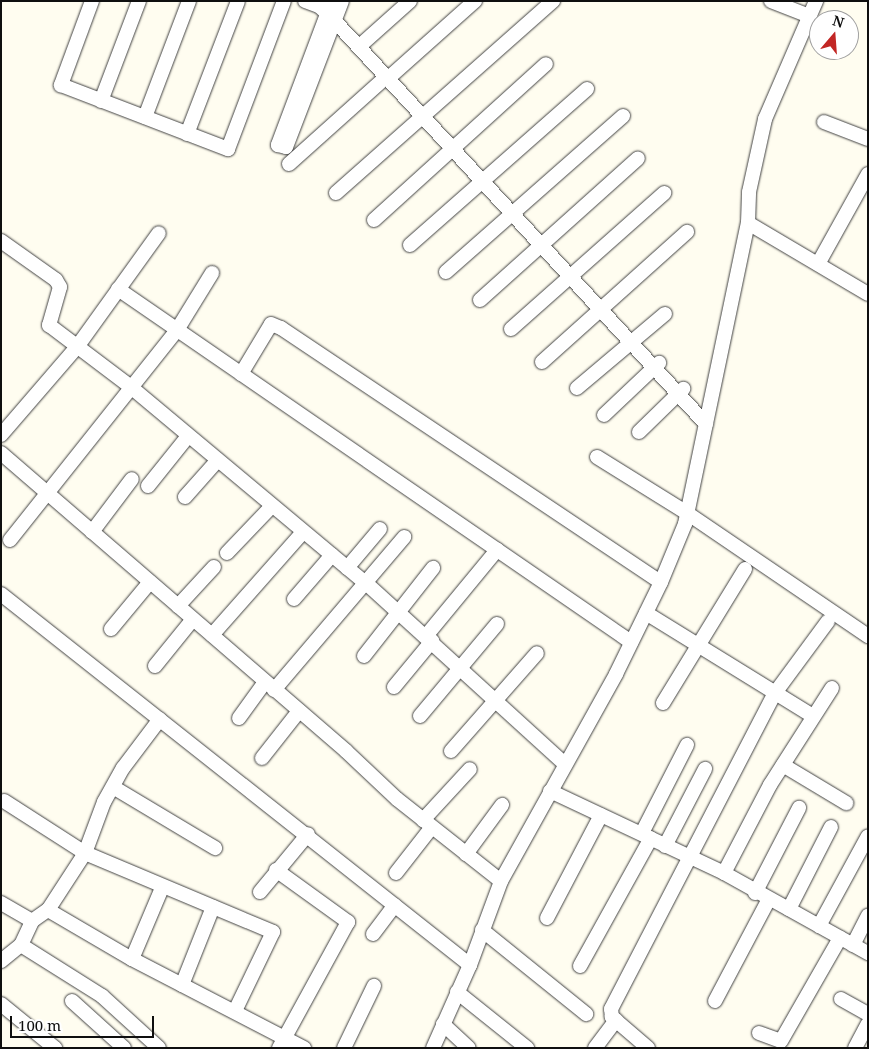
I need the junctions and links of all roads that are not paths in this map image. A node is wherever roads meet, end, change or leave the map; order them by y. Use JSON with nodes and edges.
{"nodes":[{"id":1,"x":92,"y":1,"type":"edge"},
{"id":2,"x":139,"y":1,"type":"edge"},
{"id":3,"x":189,"y":1,"type":"edge"},
{"id":4,"x":238,"y":1,"type":"edge"},
{"id":5,"x":284,"y":1,"type":"edge"},
{"id":6,"x":305,"y":1,"type":"edge"},
{"id":7,"x":410,"y":1,"type":"edge"},
{"id":8,"x":475,"y":1,"type":"edge"},
{"id":9,"x":553,"y":1,"type":"edge"},
{"id":10,"x":770,"y":1,"type":"edge"},
{"id":11,"x":332,"y":9,"type":"edge"},
{"id":12,"x":809,"y":16,"type":"joint"},
{"id":13,"x":363,"y":43,"type":"junction"},
{"id":14,"x":546,"y":64,"type":"dead end"},
{"id":15,"x":390,"y":76,"type":"junction"},
{"id":16,"x":587,"y":89,"type":"dead end"},
{"id":17,"x":101,"y":101,"type":"junction"},
{"id":18,"x":424,"y":113,"type":"junction"},
{"id":19,"x":623,"y":116,"type":"dead end"},
{"id":20,"x":145,"y":117,"type":"junction"},
{"id":21,"x":824,"y":122,"type":"dead end"},
{"id":22,"x":187,"y":134,"type":"junction"},
{"id":23,"x":868,"y":140,"type":"edge"},
{"id":24,"x":455,"y":147,"type":"junction"},
{"id":25,"x":638,"y":158,"type":"dead end"},
{"id":26,"x":288,"y":164,"type":"dead end"},
{"id":27,"x":868,"y":174,"type":"edge"},
{"id":28,"x":485,"y":179,"type":"junction"},
{"id":29,"x":336,"y":193,"type":"dead end"},
{"id":30,"x":664,"y":193,"type":"dead end"},
{"id":31,"x":514,"y":211,"type":"junction"},
{"id":32,"x":374,"y":220,"type":"dead end"},
{"id":33,"x":748,"y":223,"type":"junction"},
{"id":34,"x":687,"y":232,"type":"dead end"},
{"id":35,"x":159,"y":233,"type":"dead end"},
{"id":36,"x":1,"y":241,"type":"edge"},
{"id":37,"x":544,"y":244,"type":"junction"},
{"id":38,"x":410,"y":245,"type":"dead end"},
{"id":39,"x":818,"y":264,"type":"junction"},
{"id":40,"x":446,"y":272,"type":"dead end"},
{"id":41,"x":212,"y":273,"type":"dead end"},
{"id":42,"x":574,"y":276,"type":"junction"},
{"id":43,"x":118,"y":290,"type":"junction"},
{"id":44,"x":868,"y":294,"type":"edge"},
{"id":45,"x":480,"y":300,"type":"dead end"},
{"id":46,"x":604,"y":308,"type":"junction"},
{"id":47,"x":665,"y":314,"type":"dead end"},
{"id":48,"x":511,"y":329,"type":"dead end"},
{"id":49,"x":177,"y":330,"type":"junction"},
{"id":50,"x":633,"y":340,"type":"junction"},
{"id":51,"x":77,"y":347,"type":"junction"},
{"id":52,"x":542,"y":362,"type":"dead end"},
{"id":53,"x":657,"y":366,"type":"junction"},
{"id":54,"x":241,"y":374,"type":"junction"},
{"id":55,"x":131,"y":387,"type":"junction"},
{"id":56,"x":577,"y":388,"type":"dead end"},
{"id":57,"x":680,"y":391,"type":"junction"},
{"id":58,"x":604,"y":415,"type":"dead end"},
{"id":59,"x":706,"y":420,"type":"junction"},
{"id":60,"x":639,"y":432,"type":"dead end"},
{"id":61,"x":1,"y":435,"type":"edge"},
{"id":62,"x":188,"y":436,"type":"junction"},
{"id":63,"x":1,"y":454,"type":"edge"},
{"id":64,"x":597,"y":458,"type":"dead end"},
{"id":65,"x":217,"y":461,"type":"junction"},
{"id":66,"x":132,"y":479,"type":"dead end"},
{"id":67,"x":148,"y":486,"type":"dead end"},
{"id":68,"x":46,"y":492,"type":"junction"},
{"id":69,"x":185,"y":497,"type":"dead end"},
{"id":70,"x":271,"y":507,"type":"junction"},
{"id":71,"x":687,"y":513,"type":"junction"},
{"id":72,"x":380,"y":529,"type":"dead end"},
{"id":73,"x":92,"y":532,"type":"junction"},
{"id":74,"x":303,"y":532,"type":"junction"},
{"id":75,"x":404,"y":537,"type":"dead end"},
{"id":76,"x":10,"y":540,"type":"dead end"},
{"id":77,"x":497,"y":550,"type":"junction"},
{"id":78,"x":227,"y":553,"type":"dead end"},
{"id":79,"x":332,"y":555,"type":"junction"},
{"id":80,"x":214,"y":567,"type":"dead end"},
{"id":81,"x":347,"y":568,"type":"junction"},
{"id":82,"x":433,"y":568,"type":"dead end"},
{"id":83,"x":745,"y":569,"type":"dead end"},
{"id":84,"x":150,"y":582,"type":"junction"},
{"id":85,"x":661,"y":582,"type":"junction"},
{"id":86,"x":367,"y":584,"type":"junction"},
{"id":87,"x":1,"y":594,"type":"edge"},
{"id":88,"x":294,"y":599,"type":"dead end"},
{"id":89,"x":178,"y":606,"type":"junction"},
{"id":90,"x":398,"y":611,"type":"junction"},
{"id":91,"x":646,"y":613,"type":"junction"},
{"id":92,"x":193,"y":619,"type":"junction"},
{"id":93,"x":828,"y":621,"type":"dead end"},
{"id":94,"x":497,"y":624,"type":"dead end"},
{"id":95,"x":111,"y":629,"type":"dead end"},
{"id":96,"x":212,"y":635,"type":"junction"},
{"id":97,"x":868,"y":636,"type":"edge"},
{"id":98,"x":429,"y":638,"type":"junction"},
{"id":99,"x":631,"y":642,"type":"junction"},
{"id":100,"x":698,"y":646,"type":"junction"},
{"id":101,"x":537,"y":653,"type":"dead end"},
{"id":102,"x":364,"y":656,"type":"dead end"},
{"id":103,"x":155,"y":666,"type":"dead end"},
{"id":104,"x":462,"y":668,"type":"junction"},
{"id":105,"x":270,"y":686,"type":"junction"},
{"id":106,"x":394,"y":687,"type":"dead end"},
{"id":107,"x":832,"y":688,"type":"dead end"},
{"id":108,"x":775,"y":693,"type":"junction"},
{"id":109,"x":496,"y":700,"type":"junction"},
{"id":110,"x":663,"y":703,"type":"dead end"},
{"id":111,"x":299,"y":711,"type":"junction"},
{"id":112,"x":420,"y":716,"type":"dead end"},
{"id":113,"x":813,"y":716,"type":"junction"},
{"id":114,"x":239,"y":718,"type":"dead end"},
{"id":115,"x":160,"y":719,"type":"junction"},
{"id":116,"x":687,"y":745,"type":"dead end"},
{"id":117,"x":451,"y":750,"type":"dead end"},
{"id":118,"x":262,"y":758,"type":"dead end"},
{"id":119,"x":565,"y":764,"type":"junction"},
{"id":120,"x":784,"y":765,"type":"junction"},
{"id":121,"x":470,"y":769,"type":"dead end"},
{"id":122,"x":704,"y":769,"type":"dead end"},
{"id":123,"x":113,"y":787,"type":"junction"},
{"id":124,"x":550,"y":791,"type":"junction"},
{"id":125,"x":4,"y":801,"type":"dead end"},
{"id":126,"x":846,"y":803,"type":"dead end"},
{"id":127,"x":502,"y":805,"type":"dead end"},
{"id":128,"x":799,"y":808,"type":"dead end"},
{"id":129,"x":601,"y":815,"type":"junction"},
{"id":130,"x":428,"y":824,"type":"junction"},
{"id":131,"x":832,"y":827,"type":"dead end"},
{"id":132,"x":308,"y":834,"type":"junction"},
{"id":133,"x":646,"y":836,"type":"junction"},
{"id":134,"x":868,"y":836,"type":"edge"},
{"id":135,"x":665,"y":846,"type":"junction"},
{"id":136,"x":215,"y":848,"type":"dead end"},
{"id":137,"x":85,"y":853,"type":"junction"},
{"id":138,"x":466,"y":854,"type":"junction"},
{"id":139,"x":688,"y":858,"type":"junction"},
{"id":140,"x":276,"y":870,"type":"junction"},
{"id":141,"x":396,"y":873,"type":"dead end"},
{"id":142,"x":724,"y":874,"type":"junction"},
{"id":143,"x":501,"y":881,"type":"junction"},
{"id":144,"x":162,"y":888,"type":"junction"},
{"id":145,"x":260,"y":892,"type":"dead end"},
{"id":146,"x":755,"y":893,"type":"junction"},
{"id":147,"x":769,"y":900,"type":"junction"},
{"id":148,"x":1,"y":903,"type":"edge"},
{"id":149,"x":395,"y":905,"type":"junction"},
{"id":150,"x":213,"y":907,"type":"junction"},
{"id":151,"x":789,"y":909,"type":"junction"},
{"id":152,"x":48,"y":910,"type":"junction"},
{"id":153,"x":868,"y":916,"type":"edge"},
{"id":154,"x":547,"y":918,"type":"dead end"},
{"id":155,"x":32,"y":921,"type":"junction"},
{"id":156,"x":818,"y":926,"type":"junction"},
{"id":157,"x":482,"y":930,"type":"junction"},
{"id":158,"x":373,"y":934,"type":"dead end"},
{"id":159,"x":840,"y":938,"type":"junction"},
{"id":160,"x":22,"y":945,"type":"junction"},
{"id":161,"x":853,"y":945,"type":"junction"},
{"id":162,"x":868,"y":953,"type":"edge"},
{"id":163,"x":2,"y":958,"type":"edge"},
{"id":164,"x":132,"y":959,"type":"junction"},
{"id":165,"x":470,"y":965,"type":"junction"},
{"id":166,"x":580,"y":966,"type":"dead end"},
{"id":167,"x":182,"y":985,"type":"junction"},
{"id":168,"x":374,"y":986,"type":"dead end"},
{"id":169,"x":457,"y":992,"type":"junction"},
{"id":170,"x":841,"y":999,"type":"dead end"},
{"id":171,"x":72,"y":1000,"type":"dead end"},
{"id":172,"x":715,"y":1001,"type":"dead end"},
{"id":173,"x":1,"y":1004,"type":"edge"},
{"id":174,"x":235,"y":1011,"type":"junction"},
{"id":175,"x":586,"y":1014,"type":"dead end"},
{"id":176,"x":868,"y":1014,"type":"edge"},
{"id":177,"x":616,"y":1020,"type":"junction"},
{"id":178,"x":443,"y":1024,"type":"junction"},
{"id":179,"x":868,"y":1024,"type":"edge"},
{"id":180,"x":759,"y":1033,"type":"dead end"},
{"id":181,"x":282,"y":1043,"type":"edge"},
{"id":182,"x":55,"y":1048,"type":"edge"},
{"id":183,"x":124,"y":1048,"type":"edge"},
{"id":184,"x":159,"y":1048,"type":"edge"},
{"id":185,"x":304,"y":1048,"type":"edge"},
{"id":186,"x":344,"y":1048,"type":"edge"},
{"id":187,"x":433,"y":1048,"type":"edge"},
{"id":188,"x":469,"y":1048,"type":"edge"},
{"id":189,"x":527,"y":1048,"type":"edge"},
{"id":190,"x":595,"y":1048,"type":"edge"},
{"id":191,"x":648,"y":1048,"type":"edge"},
{"id":192,"x":855,"y":1048,"type":"edge"}],
"edges":[{"from":1,"to":17,"type":"street"},
{"from":2,"to":17,"type":"street"},
{"from":3,"to":20,"type":"street"},
{"from":4,"to":22,"type":"street"},
{"from":5,"to":22,"type":"street"},
{"from":6,"to":11,"type":"street"},
{"from":7,"to":13,"type":"street"},
{"from":8,"to":15,"type":"street"},
{"from":9,"to":18,"type":"street"},
{"from":10,"to":12,"type":"street"},
{"from":11,"to":11,"type":"street"},
{"from":11,"to":13,"type":"street"},
{"from":11,"to":15,"type":"street"},
{"from":12,"to":33,"type":"street"},
{"from":13,"to":15,"type":"street"},
{"from":14,"to":24,"type":"street"},
{"from":15,"to":18,"type":"street"},
{"from":15,"to":26,"type":"street"},
{"from":16,"to":28,"type":"street"},
{"from":17,"to":20,"type":"street"},
{"from":18,"to":24,"type":"street"},
{"from":18,"to":29,"type":"street"},
{"from":19,"to":31,"type":"street"},
{"from":20,"to":22,"type":"street"},
{"from":21,"to":23,"type":"street"},
{"from":24,"to":28,"type":"street"},
{"from":24,"to":32,"type":"street"},
{"from":25,"to":37,"type":"street"},
{"from":27,"to":39,"type":"street"},
{"from":28,"to":31,"type":"street"},
{"from":28,"to":38,"type":"street"},
{"from":30,"to":42,"type":"street"},
{"from":31,"to":37,"type":"street"},
{"from":31,"to":40,"type":"street"},
{"from":33,"to":39,"type":"street"},
{"from":33,"to":59,"type":"street"},
{"from":34,"to":46,"type":"street"},
{"from":35,"to":43,"type":"street"},
{"from":36,"to":51,"type":"street"},
{"from":37,"to":42,"type":"street"},
{"from":37,"to":45,"type":"street"},
{"from":39,"to":44,"type":"street"},
{"from":41,"to":49,"type":"street"},
{"from":42,"to":46,"type":"street"},
{"from":42,"to":48,"type":"street"},
{"from":43,"to":49,"type":"street"},
{"from":43,"to":51,"type":"street"},
{"from":46,"to":50,"type":"street"},
{"from":46,"to":52,"type":"street"},
{"from":47,"to":50,"type":"street"},
{"from":49,"to":54,"type":"street"},
{"from":49,"to":55,"type":"street"},
{"from":50,"to":53,"type":"street"},
{"from":50,"to":56,"type":"street"},
{"from":51,"to":55,"type":"street"},
{"from":51,"to":61,"type":"street"},
{"from":53,"to":57,"type":"street"},
{"from":53,"to":58,"type":"street"},
{"from":54,"to":77,"type":"street"},
{"from":54,"to":85,"type":"street"},
{"from":55,"to":62,"type":"street"},
{"from":55,"to":68,"type":"street"},
{"from":57,"to":59,"type":"street"},
{"from":57,"to":60,"type":"street"},
{"from":59,"to":71,"type":"street"},
{"from":62,"to":65,"type":"street"},
{"from":62,"to":67,"type":"street"},
{"from":63,"to":68,"type":"street"},
{"from":64,"to":71,"type":"street"},
{"from":65,"to":69,"type":"street"},
{"from":65,"to":70,"type":"street"},
{"from":66,"to":73,"type":"street"},
{"from":68,"to":73,"type":"street"},
{"from":68,"to":76,"type":"street"},
{"from":70,"to":74,"type":"street"},
{"from":70,"to":78,"type":"street"},
{"from":71,"to":85,"type":"street"},
{"from":71,"to":97,"type":"street"},
{"from":72,"to":81,"type":"street"},
{"from":73,"to":84,"type":"street"},
{"from":74,"to":79,"type":"street"},
{"from":74,"to":96,"type":"street"},
{"from":75,"to":86,"type":"street"},
{"from":77,"to":98,"type":"street"},
{"from":77,"to":99,"type":"street"},
{"from":79,"to":81,"type":"street"},
{"from":79,"to":88,"type":"street"},
{"from":80,"to":89,"type":"street"},
{"from":81,"to":86,"type":"street"},
{"from":82,"to":90,"type":"street"},
{"from":83,"to":100,"type":"street"},
{"from":84,"to":89,"type":"street"},
{"from":84,"to":95,"type":"street"},
{"from":85,"to":91,"type":"street"},
{"from":86,"to":90,"type":"street"},
{"from":86,"to":105,"type":"street"},
{"from":87,"to":115,"type":"street"},
{"from":89,"to":92,"type":"street"},
{"from":90,"to":98,"type":"street"},
{"from":90,"to":102,"type":"street"},
{"from":91,"to":99,"type":"street"},
{"from":91,"to":100,"type":"street"},
{"from":92,"to":96,"type":"street"},
{"from":92,"to":103,"type":"street"},
{"from":93,"to":108,"type":"street"},
{"from":94,"to":104,"type":"street"},
{"from":96,"to":105,"type":"street"},
{"from":98,"to":104,"type":"street"},
{"from":98,"to":106,"type":"street"},
{"from":99,"to":119,"type":"street"},
{"from":100,"to":108,"type":"street"},
{"from":100,"to":110,"type":"street"},
{"from":101,"to":109,"type":"street"},
{"from":104,"to":109,"type":"street"},
{"from":104,"to":112,"type":"street"},
{"from":105,"to":111,"type":"street"},
{"from":105,"to":114,"type":"street"},
{"from":107,"to":113,"type":"street"},
{"from":108,"to":113,"type":"street"},
{"from":108,"to":139,"type":"street"},
{"from":109,"to":117,"type":"street"},
{"from":109,"to":119,"type":"street"},
{"from":111,"to":118,"type":"street"},
{"from":111,"to":130,"type":"street"},
{"from":113,"to":120,"type":"street"},
{"from":115,"to":123,"type":"street"},
{"from":115,"to":132,"type":"street"},
{"from":116,"to":133,"type":"street"},
{"from":119,"to":124,"type":"street"},
{"from":120,"to":126,"type":"street"},
{"from":120,"to":142,"type":"street"},
{"from":121,"to":130,"type":"street"},
{"from":122,"to":135,"type":"street"},
{"from":123,"to":136,"type":"street"},
{"from":123,"to":137,"type":"street"},
{"from":124,"to":129,"type":"street"},
{"from":124,"to":143,"type":"street"},
{"from":125,"to":137,"type":"street"},
{"from":127,"to":138,"type":"street"},
{"from":128,"to":146,"type":"street"},
{"from":129,"to":133,"type":"street"},
{"from":129,"to":154,"type":"street"},
{"from":130,"to":138,"type":"street"},
{"from":130,"to":141,"type":"street"},
{"from":131,"to":151,"type":"street"},
{"from":132,"to":140,"type":"street"},
{"from":132,"to":149,"type":"street"},
{"from":133,"to":135,"type":"street"},
{"from":133,"to":166,"type":"street"},
{"from":134,"to":156,"type":"street"},
{"from":135,"to":139,"type":"street"},
{"from":137,"to":144,"type":"street"},
{"from":137,"to":152,"type":"street"},
{"from":138,"to":143,"type":"street"},
{"from":139,"to":142,"type":"street"},
{"from":139,"to":177,"type":"street"},
{"from":140,"to":145,"type":"street"},
{"from":140,"to":181,"type":"street"},
{"from":142,"to":146,"type":"street"},
{"from":143,"to":157,"type":"street"},
{"from":144,"to":150,"type":"street"},
{"from":144,"to":164,"type":"street"},
{"from":146,"to":147,"type":"street"},
{"from":147,"to":151,"type":"street"},
{"from":147,"to":172,"type":"street"},
{"from":148,"to":155,"type":"street"},
{"from":149,"to":158,"type":"street"},
{"from":149,"to":165,"type":"street"},
{"from":150,"to":167,"type":"street"},
{"from":150,"to":174,"type":"street"},
{"from":151,"to":156,"type":"street"},
{"from":152,"to":155,"type":"street"},
{"from":152,"to":164,"type":"street"},
{"from":153,"to":161,"type":"street"},
{"from":155,"to":160,"type":"street"},
{"from":156,"to":159,"type":"street"},
{"from":157,"to":165,"type":"street"},
{"from":157,"to":175,"type":"street"},
{"from":159,"to":161,"type":"street"},
{"from":159,"to":180,"type":"street"},
{"from":160,"to":163,"type":"street"},
{"from":160,"to":184,"type":"street"},
{"from":161,"to":162,"type":"street"},
{"from":164,"to":167,"type":"street"},
{"from":165,"to":169,"type":"street"},
{"from":167,"to":174,"type":"street"},
{"from":168,"to":186,"type":"street"},
{"from":169,"to":178,"type":"street"},
{"from":169,"to":189,"type":"street"},
{"from":170,"to":176,"type":"street"},
{"from":171,"to":183,"type":"street"},
{"from":173,"to":182,"type":"street"},
{"from":174,"to":181,"type":"street"},
{"from":177,"to":190,"type":"street"},
{"from":177,"to":191,"type":"street"},
{"from":178,"to":187,"type":"street"},
{"from":178,"to":188,"type":"street"},
{"from":179,"to":192,"type":"street"},
{"from":181,"to":185,"type":"street"}]}
